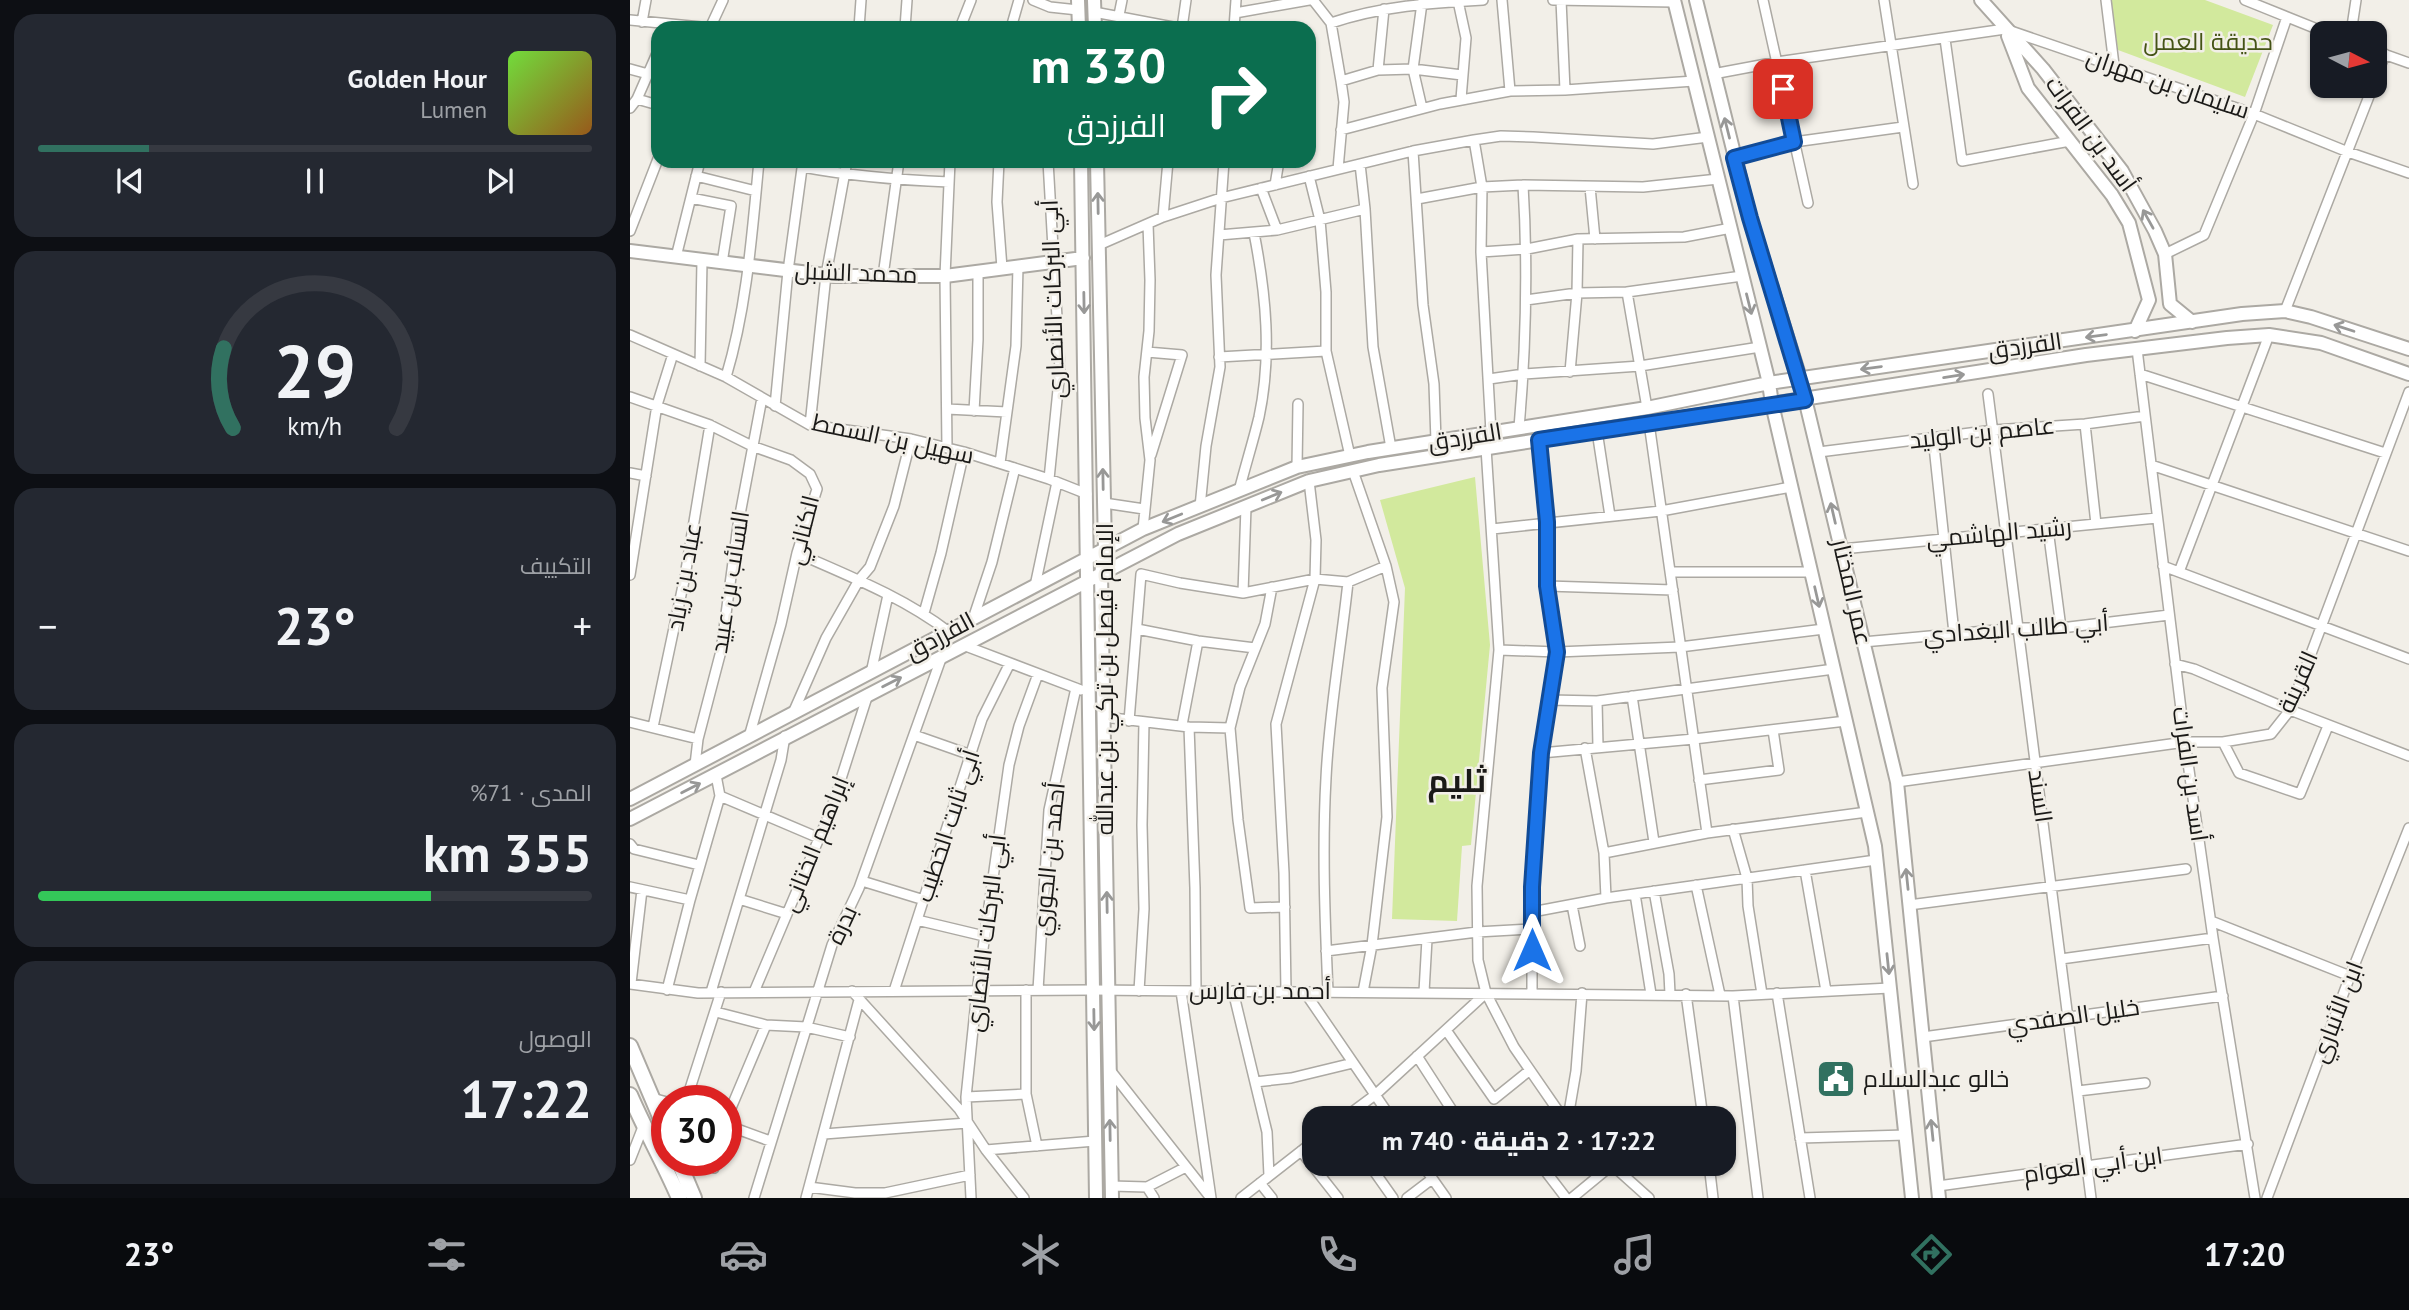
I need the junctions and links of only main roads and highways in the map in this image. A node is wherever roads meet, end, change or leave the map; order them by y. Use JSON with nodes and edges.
{"nodes":[{"id":1,"x":1696,"y":0,"type":"edge"},
{"id":2,"x":1981,"y":0,"type":"edge"},
{"id":3,"x":1674,"y":1,"type":"edge"},
{"id":4,"x":2005,"y":29,"type":"junction"},
{"id":5,"x":1081,"y":168,"type":"edge"},
{"id":6,"x":1097,"y":168,"type":"edge"},
{"id":7,"x":630,"y":251,"type":"edge"},
{"id":8,"x":1083,"y":258,"type":"junction"},
{"id":9,"x":2192,"y":322,"type":"junction"},
{"id":10,"x":2135,"y":331,"type":"junction"},
{"id":11,"x":2409,"y":349,"type":"edge"},
{"id":12,"x":2409,"y":374,"type":"edge"},
{"id":13,"x":1800,"y":378,"type":"junction"},
{"id":14,"x":1769,"y":383,"type":"junction"},
{"id":15,"x":1805,"y":400,"type":"junction"},
{"id":16,"x":1772,"y":404,"type":"junction"},
{"id":17,"x":1105,"y":549,"type":"junction"},
{"id":18,"x":1088,"y":558,"type":"junction"},
{"id":19,"x":1101,"y":574,"type":"junction"},
{"id":20,"x":1088,"y":581,"type":"junction"},
{"id":21,"x":631,"y":795,"type":"edge"},
{"id":22,"x":630,"y":819,"type":"edge"},
{"id":23,"x":630,"y":1046,"type":"edge"},
{"id":24,"x":652,"y":1085,"type":"edge"},
{"id":25,"x":630,"y":1095,"type":"edge"},
{"id":26,"x":637,"y":1132,"type":"edge"},
{"id":27,"x":685,"y":1176,"type":"edge"},
{"id":28,"x":1111,"y":1192,"type":"edge"},
{"id":29,"x":1939,"y":1192,"type":"edge"},
{"id":30,"x":678,"y":1198,"type":"edge"},
{"id":31,"x":694,"y":1198,"type":"edge"},
{"id":32,"x":1096,"y":1198,"type":"edge"},
{"id":33,"x":1912,"y":1198,"type":"edge"}],
"edges":[{"from":13,"to":1,"type":"main road","name":"عمر المختار","one_way":true},
{"from":2,"to":4,"type":"main road","name":"أسد بن الفرات"},
{"from":3,"to":14,"type":"main road","name":"عمر المختار","one_way":true},
{"from":9,"to":4,"type":"main road","name":"أسد بن الفرات","one_way":true},
{"from":4,"to":10,"type":"main road","name":"أسد بن الفرات"},
{"from":5,"to":8,"type":"main road","name":"الإمام فيصل بن تركي بن عبدالله"},
{"from":17,"to":6,"type":"main road","name":"الإمام فيصل بن تركي بن عبدالله","one_way":true},
{"from":7,"to":8,"type":"main road","name":"محمد الشبل"},
{"from":8,"to":18,"type":"main road","name":"الإمام فيصل بن تركي بن عبدالله","one_way":true},
{"from":9,"to":10,"type":"main road","name":"الفرزدق"},
{"from":11,"to":9,"type":"main road","name":"الفرزدق","one_way":true},
{"from":10,"to":13,"type":"main road","name":"الفرزدق","one_way":true},
{"from":15,"to":12,"type":"main road","name":"الفرزدق","one_way":true},
{"from":13,"to":14,"type":"main road","name":"الفرزدق"},
{"from":13,"to":15,"type":"main road","name":"عمر المختار"},
{"from":14,"to":16,"type":"main road","name":"عمر المختار"},
{"from":14,"to":17,"type":"main road","name":"الفرزدق","one_way":true},
{"from":15,"to":16,"type":"main road","name":"الفرزدق"},
{"from":29,"to":15,"type":"main road","name":"عمر المختار","one_way":true},
{"from":19,"to":16,"type":"main road","name":"الفرزدق","one_way":true},
{"from":16,"to":33,"type":"main road","name":"عمر المختار","one_way":true},
{"from":17,"to":18,"type":"main road","name":"الفرزدق"},
{"from":17,"to":19,"type":"main road","name":"الإمام فيصل بن تركي بن عبدالله"},
{"from":18,"to":20,"type":"main road","name":"الإمام فيصل بن تركي بن عبدالله"},
{"from":18,"to":21,"type":"main road","name":"الفرزدق"},
{"from":19,"to":20,"type":"main road","name":"الفرزدق"},
{"from":28,"to":19,"type":"main road","name":"الإمام فيصل بن تركي بن عبدالله","one_way":true},
{"from":22,"to":20,"type":"main road","name":"الفرزدق","one_way":true},
{"from":20,"to":32,"type":"main road","name":"الإمام فيصل بن تركي بن عبدالله","one_way":true},
{"from":23,"to":24,"type":"main road"},
{"from":25,"to":26,"type":"main road"},
{"from":26,"to":30,"type":"main road"},
{"from":27,"to":31,"type":"main road"}]}
